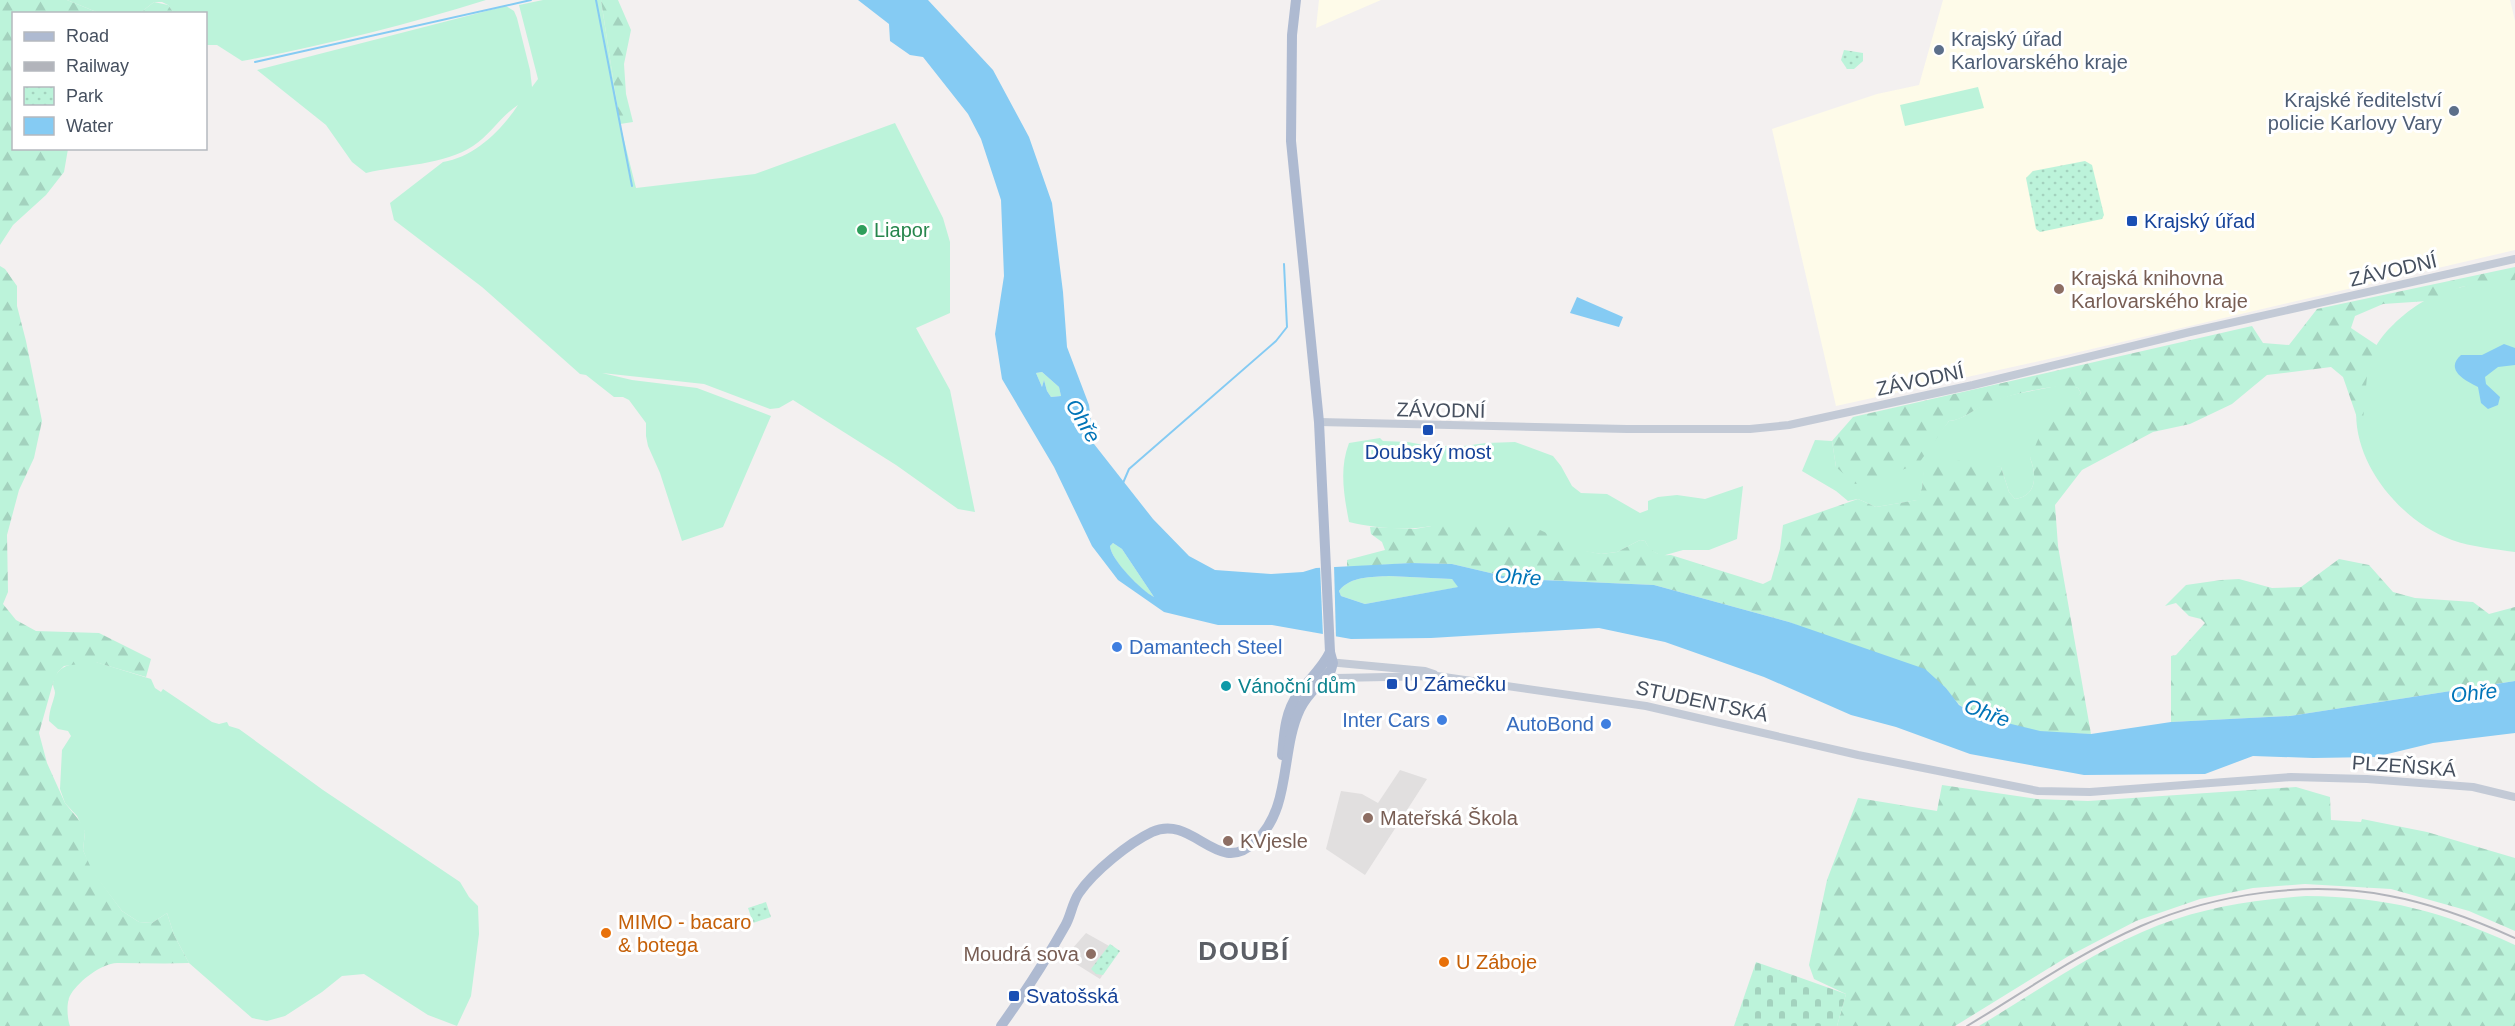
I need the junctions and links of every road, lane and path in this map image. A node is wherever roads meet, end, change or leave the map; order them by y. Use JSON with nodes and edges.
{"nodes":[{"id":1,"x":1296,"y":0,"type":"edge"},
{"id":2,"x":2515,"y":259,"type":"edge"},
{"id":3,"x":1319,"y":422,"type":"junction"},
{"id":4,"x":1329,"y":663,"type":"junction"},
{"id":5,"x":1437,"y":676,"type":"junction"},
{"id":6,"x":1295,"y":709,"type":"junction"},
{"id":7,"x":2291,"y":777,"type":"joint"},
{"id":8,"x":2515,"y":797,"type":"edge"},
{"id":9,"x":1001,"y":1026,"type":"edge"}],
"edges":[{"from":1,"to":3,"type":"main road"},
{"from":2,"to":3,"type":"street","name":"ZÁVODNÍ"},
{"from":3,"to":4,"type":"main road"},
{"from":4,"to":5,"type":"street","name":"STUDENTSKÁ"},
{"from":4,"to":5,"type":"street","name":"STUDENTSKÁ"},
{"from":4,"to":6,"type":"main road"},
{"from":4,"to":6,"type":"main road"},
{"from":5,"to":7,"type":"street","name":"STUDENTSKÁ"},
{"from":6,"to":9,"type":"main road"},
{"from":7,"to":8,"type":"street","name":"PLZEŇSKÁ"}]}
